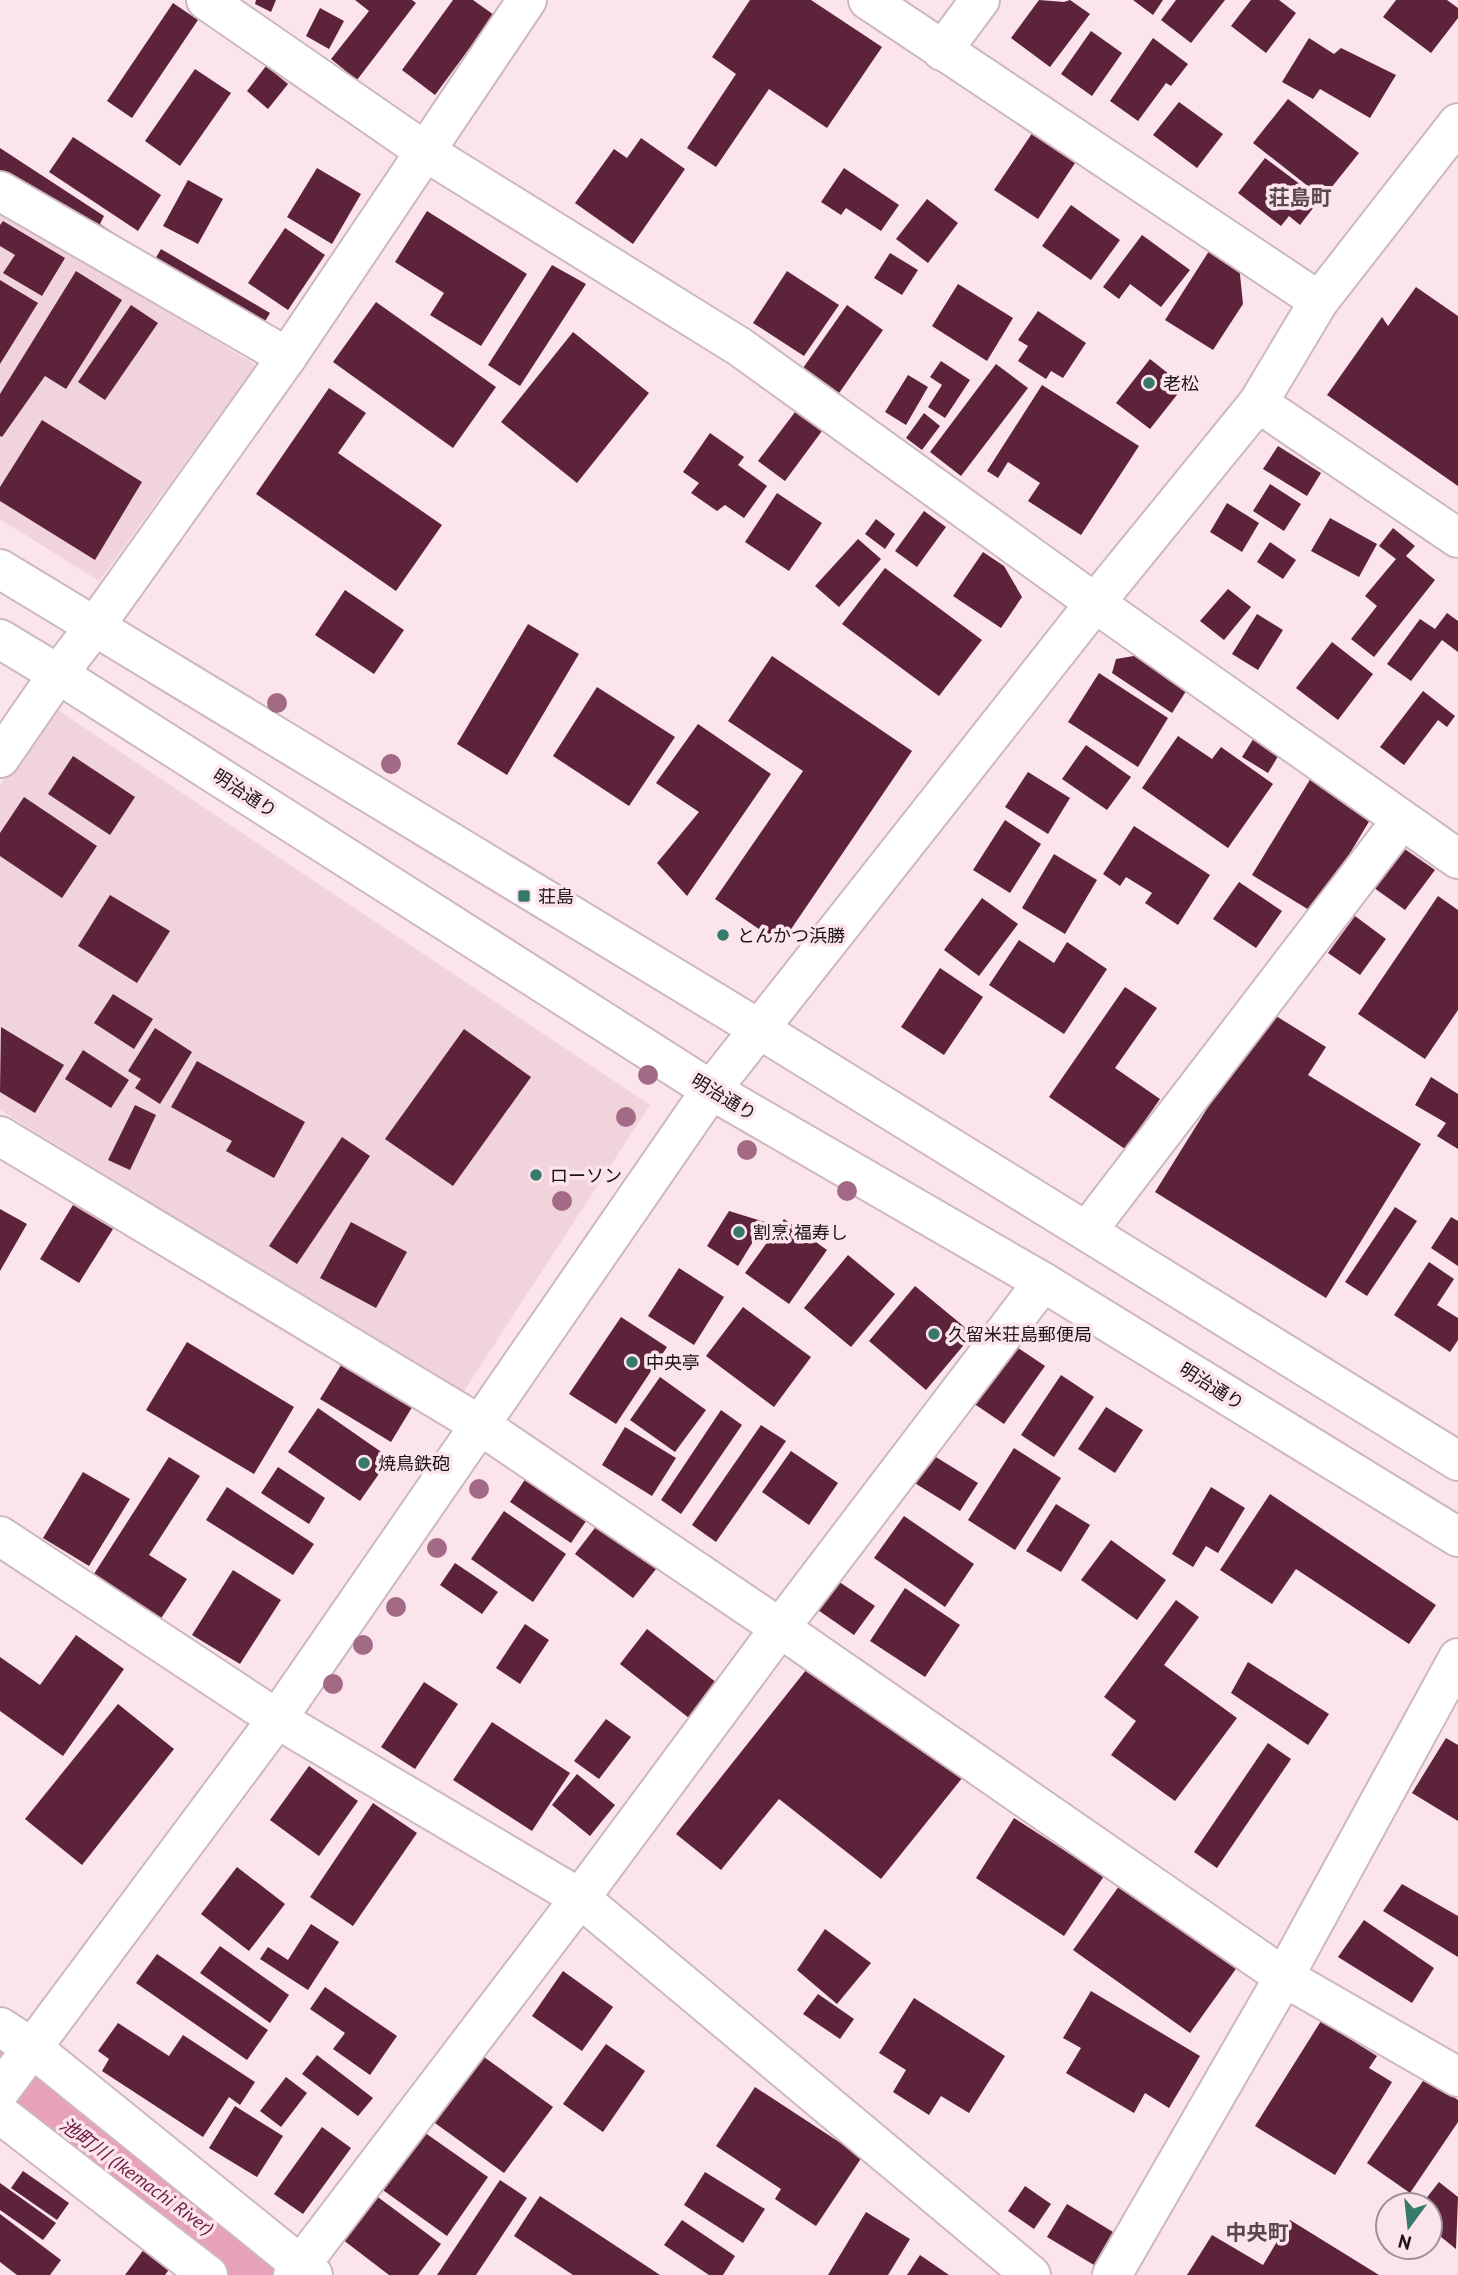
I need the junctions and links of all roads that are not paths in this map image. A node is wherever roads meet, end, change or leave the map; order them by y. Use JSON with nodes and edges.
{"nodes":[{"id":1,"x":206,"y":0,"type":"edge"},
{"id":2,"x":527,"y":0,"type":"edge"},
{"id":3,"x":868,"y":0,"type":"edge"},
{"id":4,"x":980,"y":0,"type":"edge"},
{"id":5,"x":942,"y":51,"type":"junction"},
{"id":6,"x":1458,"y":123,"type":"edge"},
{"id":7,"x":426,"y":152,"type":"junction"},
{"id":8,"x":0,"y":191,"type":"edge"},
{"id":9,"x":1319,"y":301,"type":"junction"},
{"id":10,"x":287,"y":357,"type":"junction"},
{"id":11,"x":1258,"y":403,"type":"junction"},
{"id":12,"x":1458,"y":538,"type":"edge"},
{"id":13,"x":0,"y":569,"type":"edge"},
{"id":14,"x":1095,"y":603,"type":"junction"},
{"id":15,"x":95,"y":626,"type":"junction"},
{"id":16,"x":0,"y":639,"type":"edge"},
{"id":17,"x":58,"y":674,"type":"junction"},
{"id":18,"x":0,"y":758,"type":"edge"},
{"id":19,"x":1401,"y":821,"type":"junction"},
{"id":20,"x":1458,"y":859,"type":"edge"},
{"id":21,"x":759,"y":1028,"type":"junction"},
{"id":22,"x":711,"y":1090,"type":"junction"},
{"id":23,"x":0,"y":1136,"type":"edge"},
{"id":24,"x":1087,"y":1231,"type":"junction"},
{"id":25,"x":1043,"y":1282,"type":"junction"},
{"id":26,"x":480,"y":1425,"type":"junction"},
{"id":27,"x":1458,"y":1461,"type":"edge"},
{"id":28,"x":0,"y":1536,"type":"edge"},
{"id":29,"x":1458,"y":1537,"type":"edge"},
{"id":30,"x":780,"y":1628,"type":"junction"},
{"id":31,"x":1458,"y":1658,"type":"edge"},
{"id":32,"x":276,"y":1719,"type":"junction"},
{"id":33,"x":580,"y":1898,"type":"junction"},
{"id":34,"x":1284,"y":1977,"type":"junction"},
{"id":35,"x":15,"y":2037,"type":"edge"},
{"id":36,"x":1458,"y":2077,"type":"edge"},
{"id":37,"x":0,"y":2091,"type":"edge"},
{"id":38,"x":0,"y":2114,"type":"edge"},
{"id":39,"x":302,"y":2272,"type":"edge"},
{"id":40,"x":208,"y":2275,"type":"edge"},
{"id":41,"x":1031,"y":2275,"type":"edge"},
{"id":42,"x":1112,"y":2275,"type":"edge"}],
"edges":[{"from":1,"to":7,"type":"street"},
{"from":2,"to":7,"type":"street"},
{"from":3,"to":5,"type":"street"},
{"from":4,"to":5,"type":"street"},
{"from":5,"to":9,"type":"street"},
{"from":6,"to":9,"type":"street"},
{"from":7,"to":10,"type":"street"},
{"from":7,"to":14,"type":"street"},
{"from":8,"to":10,"type":"street"},
{"from":9,"to":11,"type":"street"},
{"from":10,"to":15,"type":"street"},
{"from":11,"to":12,"type":"street"},
{"from":11,"to":14,"type":"street"},
{"from":13,"to":15,"type":"street"},
{"from":14,"to":19,"type":"street"},
{"from":14,"to":21,"type":"street"},
{"from":15,"to":17,"type":"street"},
{"from":15,"to":21,"type":"street"},
{"from":16,"to":17,"type":"street","name":"明治通り"},
{"from":17,"to":18,"type":"street"},
{"from":17,"to":22,"type":"street","name":"明治通り"},
{"from":19,"to":20,"type":"street"},
{"from":19,"to":24,"type":"street"},
{"from":21,"to":22,"type":"street"},
{"from":21,"to":24,"type":"street"},
{"from":22,"to":25,"type":"street","name":"明治通り"},
{"from":22,"to":26,"type":"street"},
{"from":23,"to":26,"type":"street"},
{"from":24,"to":27,"type":"street"},
{"from":25,"to":29,"type":"street","name":"明治通り"},
{"from":25,"to":30,"type":"street"},
{"from":26,"to":30,"type":"street"},
{"from":26,"to":32,"type":"street"},
{"from":28,"to":32,"type":"street"},
{"from":30,"to":33,"type":"street"},
{"from":30,"to":34,"type":"street"},
{"from":31,"to":34,"type":"street"},
{"from":32,"to":33,"type":"street"},
{"from":32,"to":35,"type":"street"},
{"from":33,"to":39,"type":"street"},
{"from":33,"to":41,"type":"street"},
{"from":34,"to":36,"type":"street"},
{"from":34,"to":42,"type":"street"},
{"from":35,"to":37,"type":"street"},
{"from":35,"to":39,"type":"street"},
{"from":38,"to":40,"type":"street"}]}
